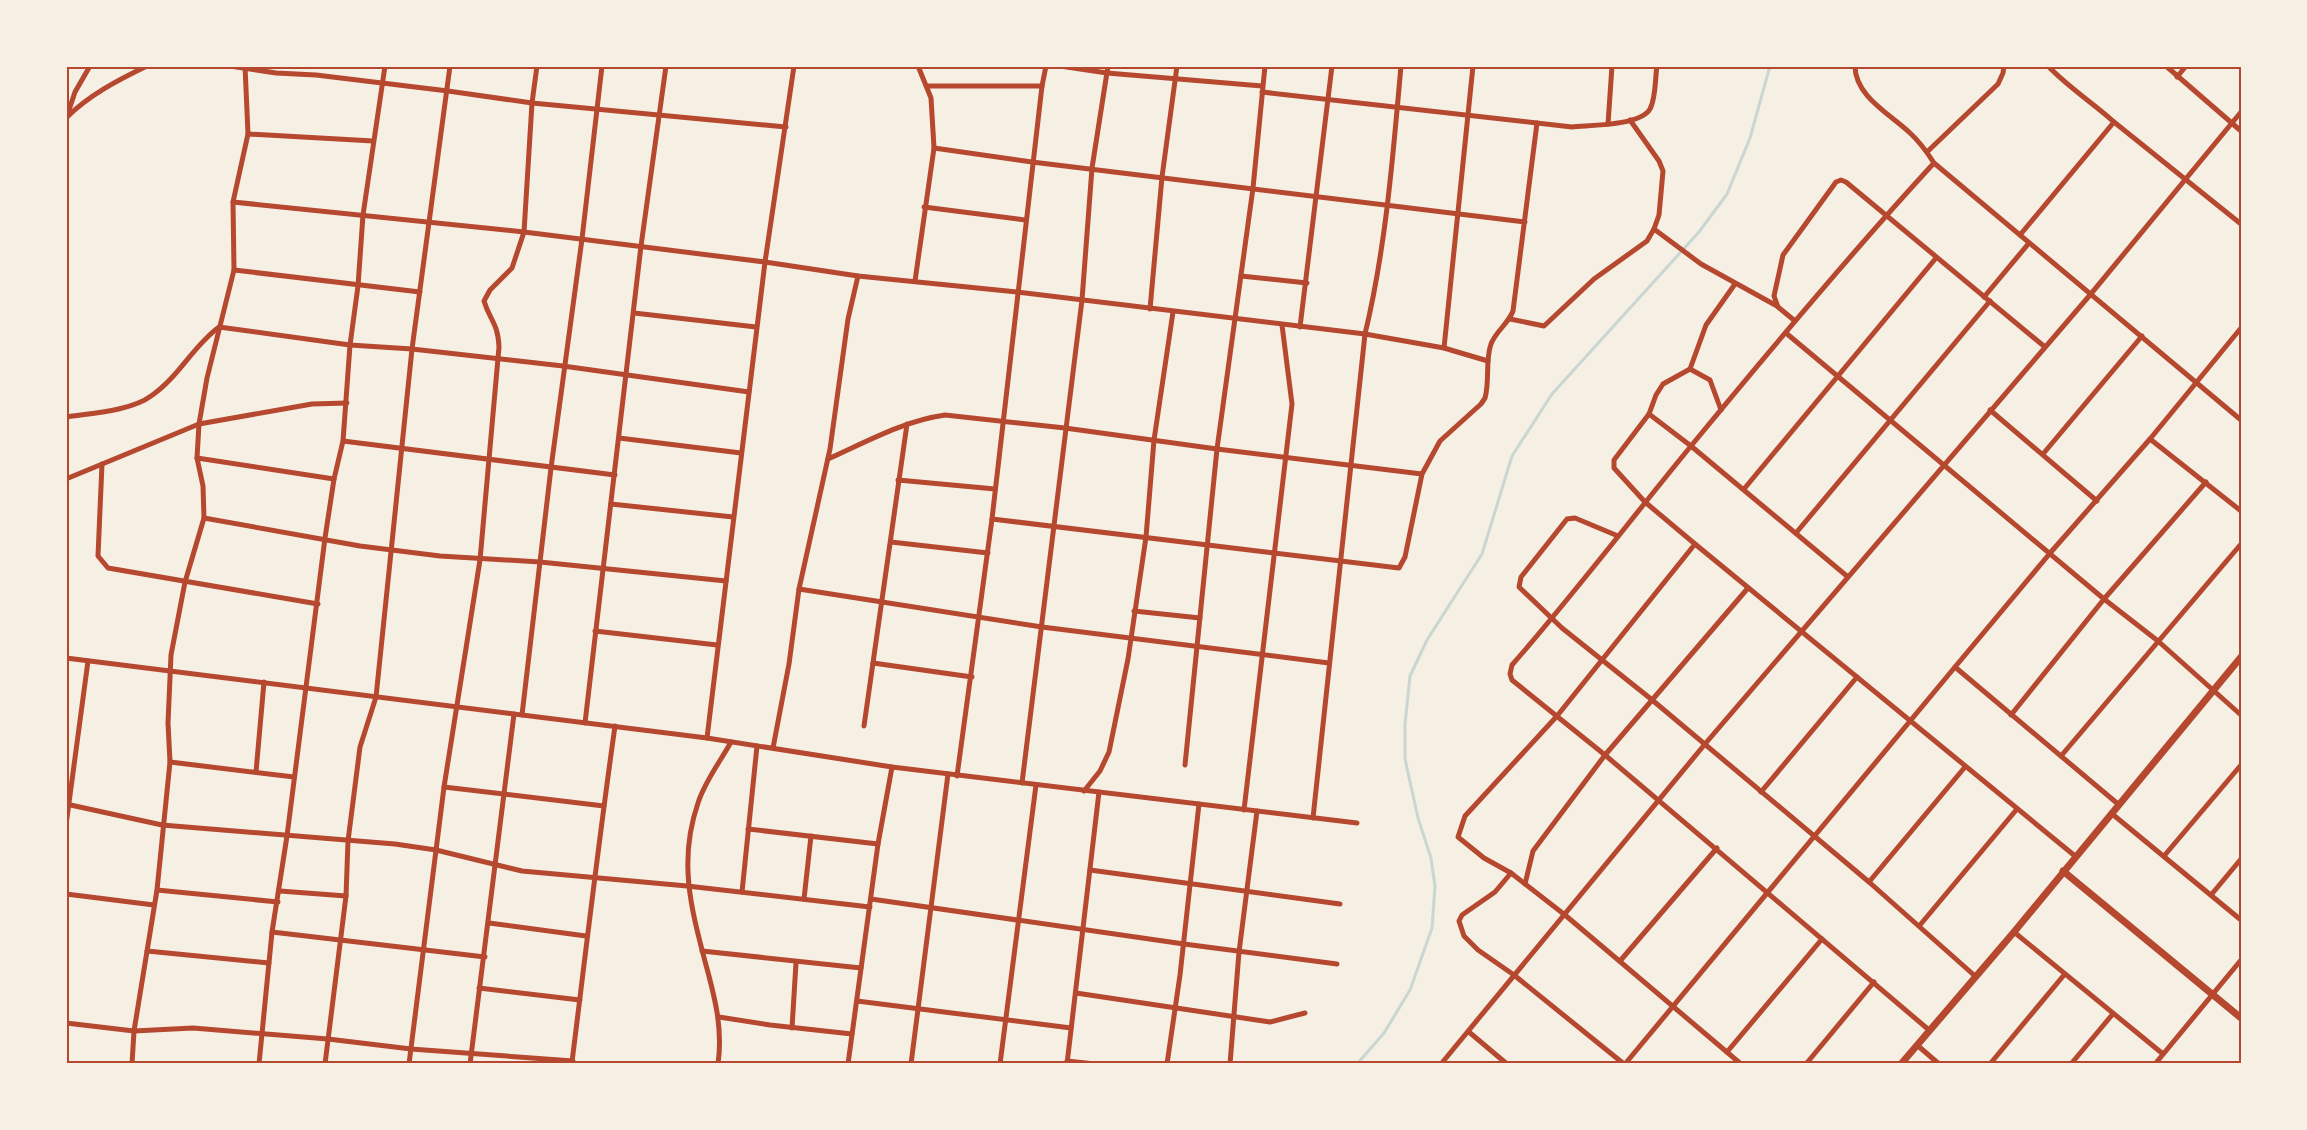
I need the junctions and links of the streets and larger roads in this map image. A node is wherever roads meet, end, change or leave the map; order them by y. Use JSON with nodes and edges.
{"nodes":[{"id":1,"x":90,"y":66,"type":"edge"},
{"id":2,"x":147,"y":66,"type":"edge"},
{"id":3,"x":231,"y":66,"type":"edge"},
{"id":4,"x":385,"y":66,"type":"edge"},
{"id":5,"x":450,"y":66,"type":"edge"},
{"id":6,"x":537,"y":66,"type":"edge"},
{"id":7,"x":602,"y":66,"type":"edge"},
{"id":8,"x":666,"y":66,"type":"edge"},
{"id":9,"x":794,"y":66,"type":"edge"},
{"id":10,"x":918,"y":66,"type":"edge"},
{"id":11,"x":1046,"y":66,"type":"edge"},
{"id":12,"x":1060,"y":66,"type":"edge"},
{"id":13,"x":1108,"y":66,"type":"edge"},
{"id":14,"x":1177,"y":66,"type":"edge"},
{"id":15,"x":1265,"y":66,"type":"edge"},
{"id":16,"x":1332,"y":66,"type":"edge"},
{"id":17,"x":1401,"y":66,"type":"edge"},
{"id":18,"x":1473,"y":66,"type":"edge"},
{"id":19,"x":1612,"y":66,"type":"edge"},
{"id":20,"x":1657,"y":66,"type":"edge"},
{"id":21,"x":1855,"y":66,"type":"edge"},
{"id":22,"x":2004,"y":66,"type":"edge"},
{"id":23,"x":2048,"y":66,"type":"edge"},
{"id":24,"x":2166,"y":66,"type":"edge"},
{"id":25,"x":2186,"y":66,"type":"edge"},
{"id":26,"x":245,"y":68,"type":"edge"},
{"id":27,"x":1107,"y":73,"type":"junction"},
{"id":28,"x":2177,"y":77,"type":"junction"},
{"id":29,"x":1176,"y":78,"type":"junction"},
{"id":30,"x":382,"y":83,"type":"junction"},
{"id":31,"x":927,"y":86,"type":"junction"},
{"id":32,"x":1042,"y":86,"type":"junction"},
{"id":33,"x":1262,"y":89,"type":"junction"},
{"id":34,"x":448,"y":90,"type":"junction"},
{"id":35,"x":1328,"y":100,"type":"junction"},
{"id":36,"x":532,"y":103,"type":"junction"},
{"id":37,"x":1398,"y":106,"type":"junction"},
{"id":38,"x":596,"y":108,"type":"junction"},
{"id":39,"x":2241,"y":112,"type":"edge"},
{"id":40,"x":660,"y":116,"type":"junction"},
{"id":41,"x":1469,"y":116,"type":"junction"},
{"id":42,"x":66,"y":118,"type":"edge"},
{"id":43,"x":1630,"y":120,"type":"junction"},
{"id":44,"x":2114,"y":122,"type":"junction"},
{"id":45,"x":1537,"y":123,"type":"junction"},
{"id":46,"x":2232,"y":123,"type":"junction"},
{"id":47,"x":1608,"y":124,"type":"junction"},
{"id":48,"x":786,"y":127,"type":"junction"},
{"id":49,"x":2241,"y":131,"type":"edge"},
{"id":50,"x":248,"y":134,"type":"junction"},
{"id":51,"x":374,"y":141,"type":"junction"},
{"id":52,"x":934,"y":147,"type":"junction"},
{"id":53,"x":1927,"y":152,"type":"junction"},
{"id":54,"x":1032,"y":162,"type":"junction"},
{"id":55,"x":1934,"y":163,"type":"junction"},
{"id":56,"x":1092,"y":168,"type":"junction"},
{"id":57,"x":1162,"y":177,"type":"junction"},
{"id":58,"x":2186,"y":179,"type":"junction"},
{"id":59,"x":1254,"y":188,"type":"junction"},
{"id":60,"x":1317,"y":195,"type":"junction"},
{"id":61,"x":233,"y":202,"type":"junction"},
{"id":62,"x":1386,"y":205,"type":"junction"},
{"id":63,"x":924,"y":207,"type":"junction"},
{"id":64,"x":1459,"y":213,"type":"junction"},
{"id":65,"x":363,"y":215,"type":"junction"},
{"id":66,"x":1885,"y":216,"type":"junction"},
{"id":67,"x":1025,"y":220,"type":"junction"},
{"id":68,"x":2240,"y":220,"type":"edge"},
{"id":69,"x":430,"y":222,"type":"junction"},
{"id":70,"x":1525,"y":222,"type":"junction"},
{"id":71,"x":1654,"y":229,"type":"junction"},
{"id":72,"x":524,"y":232,"type":"junction"},
{"id":73,"x":2020,"y":235,"type":"junction"},
{"id":74,"x":582,"y":239,"type":"junction"},
{"id":75,"x":2029,"y":243,"type":"junction"},
{"id":76,"x":641,"y":246,"type":"junction"},
{"id":77,"x":1936,"y":258,"type":"junction"},
{"id":78,"x":765,"y":262,"type":"junction"},
{"id":79,"x":234,"y":270,"type":"junction"},
{"id":80,"x":858,"y":276,"type":"junction"},
{"id":81,"x":1241,"y":276,"type":"junction"},
{"id":82,"x":915,"y":281,"type":"junction"},
{"id":83,"x":1307,"y":283,"type":"junction"},
{"id":84,"x":1735,"y":284,"type":"junction"},
{"id":85,"x":358,"y":286,"type":"junction"},
{"id":86,"x":420,"y":292,"type":"junction"},
{"id":87,"x":1017,"y":292,"type":"junction"},
{"id":88,"x":2090,"y":295,"type":"junction"},
{"id":89,"x":1987,"y":299,"type":"junction"},
{"id":90,"x":1082,"y":300,"type":"junction"},
{"id":91,"x":1778,"y":307,"type":"junction"},
{"id":92,"x":1150,"y":309,"type":"junction"},
{"id":93,"x":1173,"y":312,"type":"junction"},
{"id":94,"x":634,"y":313,"type":"junction"},
{"id":95,"x":1235,"y":319,"type":"junction"},
{"id":96,"x":1510,"y":319,"type":"junction"},
{"id":97,"x":1795,"y":321,"type":"junction"},
{"id":98,"x":1282,"y":325,"type":"junction"},
{"id":99,"x":219,"y":327,"type":"junction"},
{"id":100,"x":756,"y":327,"type":"junction"},
{"id":101,"x":1300,"y":327,"type":"junction"},
{"id":102,"x":2241,"y":328,"type":"edge"},
{"id":103,"x":1786,"y":333,"type":"junction"},
{"id":104,"x":1365,"y":334,"type":"junction"},
{"id":105,"x":2142,"y":336,"type":"junction"},
{"id":106,"x":350,"y":345,"type":"junction"},
{"id":107,"x":2045,"y":347,"type":"junction"},
{"id":108,"x":1444,"y":348,"type":"junction"},
{"id":109,"x":412,"y":349,"type":"junction"},
{"id":110,"x":498,"y":359,"type":"junction"},
{"id":111,"x":1488,"y":361,"type":"junction"},
{"id":112,"x":563,"y":366,"type":"junction"},
{"id":113,"x":1690,"y":369,"type":"junction"},
{"id":114,"x":628,"y":375,"type":"junction"},
{"id":115,"x":1838,"y":377,"type":"junction"},
{"id":116,"x":2197,"y":384,"type":"junction"},
{"id":117,"x":749,"y":392,"type":"junction"},
{"id":118,"x":347,"y":403,"type":"junction"},
{"id":119,"x":1721,"y":410,"type":"junction"},
{"id":120,"x":1990,"y":410,"type":"junction"},
{"id":121,"x":1649,"y":414,"type":"junction"},
{"id":122,"x":66,"y":417,"type":"edge"},
{"id":123,"x":1890,"y":420,"type":"junction"},
{"id":124,"x":2241,"y":420,"type":"edge"},
{"id":125,"x":1002,"y":421,"type":"junction"},
{"id":126,"x":199,"y":424,"type":"junction"},
{"id":127,"x":907,"y":424,"type":"junction"},
{"id":128,"x":1065,"y":428,"type":"junction"},
{"id":129,"x":619,"y":438,"type":"junction"},
{"id":130,"x":2150,"y":439,"type":"junction"},
{"id":131,"x":1154,"y":440,"type":"junction"},
{"id":132,"x":344,"y":441,"type":"junction"},
{"id":133,"x":1691,"y":446,"type":"junction"},
{"id":134,"x":403,"y":449,"type":"junction"},
{"id":135,"x":1217,"y":449,"type":"junction"},
{"id":136,"x":741,"y":453,"type":"junction"},
{"id":137,"x":2043,"y":454,"type":"junction"},
{"id":138,"x":1285,"y":457,"type":"junction"},
{"id":139,"x":197,"y":458,"type":"junction"},
{"id":140,"x":828,"y":459,"type":"junction"},
{"id":141,"x":489,"y":461,"type":"junction"},
{"id":142,"x":102,"y":464,"type":"junction"},
{"id":143,"x":1351,"y":464,"type":"junction"},
{"id":144,"x":1945,"y":464,"type":"junction"},
{"id":145,"x":551,"y":468,"type":"junction"},
{"id":146,"x":1422,"y":474,"type":"junction"},
{"id":147,"x":615,"y":475,"type":"junction"},
{"id":148,"x":66,"y":479,"type":"edge"},
{"id":149,"x":334,"y":479,"type":"junction"},
{"id":150,"x":898,"y":480,"type":"junction"},
{"id":151,"x":2206,"y":482,"type":"junction"},
{"id":152,"x":995,"y":489,"type":"junction"},
{"id":153,"x":1744,"y":489,"type":"junction"},
{"id":154,"x":2097,"y":501,"type":"junction"},
{"id":155,"x":1645,"y":502,"type":"junction"},
{"id":156,"x":611,"y":504,"type":"junction"},
{"id":157,"x":2241,"y":511,"type":"edge"},
{"id":158,"x":733,"y":517,"type":"junction"},
{"id":159,"x":204,"y":518,"type":"junction"},
{"id":160,"x":992,"y":519,"type":"junction"},
{"id":161,"x":1054,"y":527,"type":"junction"},
{"id":162,"x":1796,"y":533,"type":"junction"},
{"id":163,"x":1618,"y":536,"type":"junction"},
{"id":164,"x":1146,"y":537,"type":"junction"},
{"id":165,"x":325,"y":538,"type":"junction"},
{"id":166,"x":891,"y":542,"type":"junction"},
{"id":167,"x":1208,"y":543,"type":"junction"},
{"id":168,"x":1695,"y":544,"type":"junction"},
{"id":169,"x":2241,"y":544,"type":"edge"},
{"id":170,"x":391,"y":549,"type":"junction"},
{"id":171,"x":1276,"y":552,"type":"junction"},
{"id":172,"x":2051,"y":552,"type":"junction"},
{"id":173,"x":988,"y":553,"type":"junction"},
{"id":174,"x":1341,"y":559,"type":"junction"},
{"id":175,"x":480,"y":560,"type":"junction"},
{"id":176,"x":540,"y":562,"type":"junction"},
{"id":177,"x":603,"y":568,"type":"junction"},
{"id":178,"x":1848,"y":577,"type":"junction"},
{"id":179,"x":726,"y":580,"type":"junction"},
{"id":180,"x":185,"y":582,"type":"junction"},
{"id":181,"x":1748,"y":588,"type":"junction"},
{"id":182,"x":799,"y":589,"type":"junction"},
{"id":183,"x":2104,"y":599,"type":"junction"},
{"id":184,"x":882,"y":602,"type":"junction"},
{"id":185,"x":318,"y":604,"type":"junction"},
{"id":186,"x":1134,"y":611,"type":"junction"},
{"id":187,"x":980,"y":618,"type":"junction"},
{"id":188,"x":1200,"y":618,"type":"junction"},
{"id":189,"x":1553,"y":618,"type":"junction"},
{"id":190,"x":1042,"y":627,"type":"junction"},
{"id":191,"x":595,"y":631,"type":"junction"},
{"id":192,"x":1801,"y":632,"type":"junction"},
{"id":193,"x":1131,"y":638,"type":"junction"},
{"id":194,"x":2158,"y":640,"type":"junction"},
{"id":195,"x":717,"y":645,"type":"junction"},
{"id":196,"x":1197,"y":647,"type":"junction"},
{"id":197,"x":1261,"y":655,"type":"junction"},
{"id":198,"x":2241,"y":657,"type":"edge"},
{"id":199,"x":66,"y":658,"type":"edge"},
{"id":200,"x":1602,"y":660,"type":"junction"},
{"id":201,"x":88,"y":661,"type":"junction"},
{"id":202,"x":873,"y":663,"type":"junction"},
{"id":203,"x":1329,"y":663,"type":"junction"},
{"id":204,"x":1955,"y":667,"type":"junction"},
{"id":205,"x":169,"y":670,"type":"junction"},
{"id":206,"x":972,"y":677,"type":"junction"},
{"id":207,"x":1857,"y":678,"type":"junction"},
{"id":208,"x":264,"y":682,"type":"junction"},
{"id":209,"x":306,"y":688,"type":"junction"},
{"id":210,"x":2214,"y":690,"type":"junction"},
{"id":211,"x":376,"y":698,"type":"junction"},
{"id":212,"x":1651,"y":699,"type":"junction"},
{"id":213,"x":457,"y":708,"type":"junction"},
{"id":214,"x":514,"y":714,"type":"junction"},
{"id":215,"x":522,"y":715,"type":"junction"},
{"id":216,"x":2011,"y":715,"type":"junction"},
{"id":217,"x":2241,"y":715,"type":"edge"},
{"id":218,"x":1557,"y":716,"type":"junction"},
{"id":219,"x":1910,"y":721,"type":"junction"},
{"id":220,"x":585,"y":723,"type":"junction"},
{"id":221,"x":615,"y":726,"type":"junction"},
{"id":222,"x":864,"y":726,"type":"dead end"},
{"id":223,"x":707,"y":738,"type":"junction"},
{"id":224,"x":731,"y":742,"type":"junction"},
{"id":225,"x":1705,"y":744,"type":"junction"},
{"id":226,"x":757,"y":746,"type":"junction"},
{"id":227,"x":772,"y":748,"type":"junction"},
{"id":228,"x":1605,"y":755,"type":"junction"},
{"id":229,"x":2061,"y":756,"type":"junction"},
{"id":230,"x":170,"y":762,"type":"junction"},
{"id":231,"x":1185,"y":765,"type":"dead end"},
{"id":232,"x":2241,"y":765,"type":"edge"},
{"id":233,"x":1965,"y":766,"type":"junction"},
{"id":234,"x":892,"y":767,"type":"junction"},
{"id":235,"x":256,"y":772,"type":"junction"},
{"id":236,"x":948,"y":774,"type":"junction"},
{"id":237,"x":957,"y":776,"type":"junction"},
{"id":238,"x":294,"y":777,"type":"junction"},
{"id":239,"x":1022,"y":783,"type":"junction"},
{"id":240,"x":1036,"y":785,"type":"junction"},
{"id":241,"x":444,"y":787,"type":"junction"},
{"id":242,"x":1084,"y":791,"type":"junction"},
{"id":243,"x":1099,"y":792,"type":"junction"},
{"id":244,"x":1761,"y":792,"type":"junction"},
{"id":245,"x":504,"y":794,"type":"junction"},
{"id":246,"x":1660,"y":800,"type":"junction"},
{"id":247,"x":68,"y":804,"type":"edge"},
{"id":248,"x":1199,"y":804,"type":"junction"},
{"id":249,"x":2118,"y":804,"type":"junction"},
{"id":250,"x":604,"y":806,"type":"junction"},
{"id":251,"x":1244,"y":810,"type":"junction"},
{"id":252,"x":2017,"y":810,"type":"junction"},
{"id":253,"x":1257,"y":811,"type":"junction"},
{"id":254,"x":2111,"y":813,"type":"junction"},
{"id":255,"x":1313,"y":818,"type":"junction"},
{"id":256,"x":1357,"y":823,"type":"dead end"},
{"id":257,"x":66,"y":825,"type":"edge"},
{"id":258,"x":162,"y":825,"type":"junction"},
{"id":259,"x":748,"y":829,"type":"junction"},
{"id":260,"x":287,"y":836,"type":"junction"},
{"id":261,"x":811,"y":836,"type":"junction"},
{"id":262,"x":1815,"y":836,"type":"junction"},
{"id":263,"x":348,"y":841,"type":"junction"},
{"id":264,"x":878,"y":844,"type":"junction"},
{"id":265,"x":1717,"y":848,"type":"junction"},
{"id":266,"x":436,"y":850,"type":"junction"},
{"id":267,"x":2075,"y":856,"type":"junction"},
{"id":268,"x":2164,"y":856,"type":"junction"},
{"id":269,"x":2241,"y":859,"type":"edge"},
{"id":270,"x":494,"y":866,"type":"junction"},
{"id":271,"x":1090,"y":870,"type":"junction"},
{"id":272,"x":2063,"y":871,"type":"junction"},
{"id":273,"x":1511,"y":873,"type":"junction"},
{"id":274,"x":596,"y":878,"type":"junction"},
{"id":275,"x":1869,"y":882,"type":"junction"},
{"id":276,"x":1191,"y":883,"type":"junction"},
{"id":277,"x":1525,"y":884,"type":"junction"},
{"id":278,"x":687,"y":886,"type":"junction"},
{"id":279,"x":157,"y":890,"type":"junction"},
{"id":280,"x":280,"y":891,"type":"junction"},
{"id":281,"x":1247,"y":891,"type":"junction"},
{"id":282,"x":742,"y":892,"type":"junction"},
{"id":283,"x":1768,"y":892,"type":"junction"},
{"id":284,"x":66,"y":894,"type":"edge"},
{"id":285,"x":2211,"y":895,"type":"junction"},
{"id":286,"x":346,"y":896,"type":"junction"},
{"id":287,"x":804,"y":899,"type":"junction"},
{"id":288,"x":871,"y":899,"type":"junction"},
{"id":289,"x":278,"y":902,"type":"junction"},
{"id":290,"x":154,"y":904,"type":"junction"},
{"id":291,"x":1340,"y":904,"type":"dead end"},
{"id":292,"x":870,"y":907,"type":"junction"},
{"id":293,"x":932,"y":909,"type":"junction"},
{"id":294,"x":1565,"y":915,"type":"junction"},
{"id":295,"x":1019,"y":920,"type":"junction"},
{"id":296,"x":2241,"y":920,"type":"edge"},
{"id":297,"x":489,"y":923,"type":"junction"},
{"id":298,"x":1920,"y":925,"type":"junction"},
{"id":299,"x":1083,"y":930,"type":"junction"},
{"id":300,"x":272,"y":932,"type":"junction"},
{"id":301,"x":2014,"y":932,"type":"junction"},
{"id":302,"x":586,"y":936,"type":"junction"},
{"id":303,"x":1822,"y":939,"type":"junction"},
{"id":304,"x":339,"y":940,"type":"junction"},
{"id":305,"x":1184,"y":945,"type":"junction"},
{"id":306,"x":423,"y":950,"type":"junction"},
{"id":307,"x":147,"y":951,"type":"junction"},
{"id":308,"x":702,"y":951,"type":"junction"},
{"id":309,"x":1239,"y":952,"type":"junction"},
{"id":310,"x":485,"y":957,"type":"junction"},
{"id":311,"x":2241,"y":960,"type":"edge"},
{"id":312,"x":1620,"y":961,"type":"junction"},
{"id":313,"x":269,"y":963,"type":"junction"},
{"id":314,"x":796,"y":963,"type":"junction"},
{"id":315,"x":1337,"y":963,"type":"dead end"},
{"id":316,"x":861,"y":968,"type":"junction"},
{"id":317,"x":1514,"y":975,"type":"junction"},
{"id":318,"x":1975,"y":975,"type":"junction"},
{"id":319,"x":2064,"y":975,"type":"junction"},
{"id":320,"x":1874,"y":982,"type":"junction"},
{"id":321,"x":479,"y":988,"type":"junction"},
{"id":322,"x":1076,"y":993,"type":"junction"},
{"id":323,"x":2212,"y":995,"type":"junction"},
{"id":324,"x":580,"y":1000,"type":"junction"},
{"id":325,"x":857,"y":1001,"type":"junction"},
{"id":326,"x":1672,"y":1005,"type":"junction"},
{"id":327,"x":919,"y":1008,"type":"junction"},
{"id":328,"x":1176,"y":1009,"type":"junction"},
{"id":329,"x":1305,"y":1013,"type":"dead end"},
{"id":330,"x":2112,"y":1015,"type":"junction"},
{"id":331,"x":1234,"y":1016,"type":"junction"},
{"id":332,"x":719,"y":1017,"type":"junction"},
{"id":333,"x":2241,"y":1018,"type":"edge"},
{"id":334,"x":1005,"y":1019,"type":"junction"},
{"id":335,"x":66,"y":1023,"type":"edge"},
{"id":336,"x":792,"y":1028,"type":"junction"},
{"id":337,"x":1071,"y":1028,"type":"junction"},
{"id":338,"x":1929,"y":1030,"type":"junction"},
{"id":339,"x":134,"y":1031,"type":"junction"},
{"id":340,"x":1469,"y":1032,"type":"junction"},
{"id":341,"x":262,"y":1034,"type":"junction"},
{"id":342,"x":852,"y":1034,"type":"junction"},
{"id":343,"x":328,"y":1039,"type":"junction"},
{"id":344,"x":1917,"y":1045,"type":"junction"},
{"id":345,"x":411,"y":1049,"type":"junction"},
{"id":346,"x":472,"y":1052,"type":"junction"},
{"id":347,"x":1727,"y":1052,"type":"junction"},
{"id":348,"x":2163,"y":1054,"type":"junction"},
{"id":349,"x":572,"y":1062,"type":"edge"},
{"id":350,"x":1067,"y":1063,"type":"edge"},
{"id":351,"x":132,"y":1064,"type":"edge"},
{"id":352,"x":259,"y":1064,"type":"edge"},
{"id":353,"x":325,"y":1064,"type":"edge"},
{"id":354,"x":409,"y":1064,"type":"edge"},
{"id":355,"x":470,"y":1064,"type":"edge"},
{"id":356,"x":718,"y":1064,"type":"edge"},
{"id":357,"x":848,"y":1064,"type":"edge"},
{"id":358,"x":911,"y":1064,"type":"edge"},
{"id":359,"x":1000,"y":1064,"type":"edge"},
{"id":360,"x":1095,"y":1064,"type":"edge"},
{"id":361,"x":1167,"y":1064,"type":"edge"},
{"id":362,"x":1230,"y":1064,"type":"edge"},
{"id":363,"x":1441,"y":1064,"type":"edge"},
{"id":364,"x":1507,"y":1064,"type":"edge"},
{"id":365,"x":1625,"y":1064,"type":"edge"},
{"id":366,"x":1741,"y":1064,"type":"edge"},
{"id":367,"x":1806,"y":1064,"type":"edge"},
{"id":368,"x":1900,"y":1064,"type":"edge"},
{"id":369,"x":1939,"y":1064,"type":"edge"},
{"id":370,"x":1990,"y":1064,"type":"edge"},
{"id":371,"x":2071,"y":1064,"type":"edge"},
{"id":372,"x":2154,"y":1064,"type":"edge"}],
"edges":[{"from":1,"to":42,"type":"street"},
{"from":2,"to":42,"type":"street"},
{"from":3,"to":26,"type":"street"},
{"from":4,"to":30,"type":"street"},
{"from":5,"to":34,"type":"street"},
{"from":6,"to":36,"type":"street"},
{"from":7,"to":38,"type":"street"},
{"from":8,"to":40,"type":"street"},
{"from":9,"to":48,"type":"street"},
{"from":10,"to":31,"type":"street"},
{"from":11,"to":32,"type":"street"},
{"from":12,"to":27,"type":"street"},
{"from":13,"to":27,"type":"street"},
{"from":14,"to":29,"type":"street"},
{"from":15,"to":33,"type":"street"},
{"from":16,"to":35,"type":"street"},
{"from":17,"to":37,"type":"street"},
{"from":18,"to":41,"type":"street"},
{"from":19,"to":47,"type":"street"},
{"from":20,"to":43,"type":"street"},
{"from":21,"to":53,"type":"street"},
{"from":22,"to":53,"type":"street"},
{"from":23,"to":44,"type":"street"},
{"from":24,"to":28,"type":"street"},
{"from":25,"to":28,"type":"street"},
{"from":26,"to":30,"type":"street"},
{"from":26,"to":50,"type":"street"},
{"from":27,"to":29,"type":"street"},
{"from":27,"to":56,"type":"street"},
{"from":28,"to":46,"type":"street"},
{"from":29,"to":33,"type":"street"},
{"from":29,"to":57,"type":"street"},
{"from":30,"to":34,"type":"street"},
{"from":30,"to":51,"type":"street"},
{"from":31,"to":32,"type":"street"},
{"from":31,"to":52,"type":"street"},
{"from":32,"to":54,"type":"street"},
{"from":33,"to":35,"type":"street"},
{"from":33,"to":59,"type":"street"},
{"from":34,"to":36,"type":"street"},
{"from":34,"to":69,"type":"street"},
{"from":35,"to":37,"type":"street"},
{"from":35,"to":60,"type":"street"},
{"from":36,"to":38,"type":"street"},
{"from":36,"to":72,"type":"street"},
{"from":37,"to":41,"type":"street"},
{"from":37,"to":62,"type":"street"},
{"from":38,"to":40,"type":"street"},
{"from":38,"to":74,"type":"street"},
{"from":39,"to":46,"type":"street"},
{"from":40,"to":48,"type":"street"},
{"from":40,"to":76,"type":"street"},
{"from":41,"to":45,"type":"street"},
{"from":41,"to":64,"type":"street"},
{"from":43,"to":47,"type":"street"},
{"from":43,"to":71,"type":"street"},
{"from":44,"to":58,"type":"street"},
{"from":44,"to":73,"type":"street"},
{"from":45,"to":47,"type":"street"},
{"from":45,"to":70,"type":"street"},
{"from":46,"to":49,"type":"street"},
{"from":46,"to":58,"type":"street"},
{"from":48,"to":78,"type":"street"},
{"from":50,"to":51,"type":"street"},
{"from":50,"to":61,"type":"street"},
{"from":51,"to":65,"type":"street"},
{"from":52,"to":54,"type":"street"},
{"from":52,"to":63,"type":"street"},
{"from":53,"to":55,"type":"street"},
{"from":54,"to":56,"type":"street"},
{"from":54,"to":67,"type":"street"},
{"from":55,"to":66,"type":"street"},
{"from":55,"to":73,"type":"street"},
{"from":56,"to":57,"type":"street"},
{"from":56,"to":90,"type":"street"},
{"from":57,"to":59,"type":"street"},
{"from":57,"to":92,"type":"street"},
{"from":58,"to":68,"type":"street"},
{"from":58,"to":88,"type":"street"},
{"from":59,"to":60,"type":"street"},
{"from":59,"to":81,"type":"street"},
{"from":60,"to":62,"type":"street"},
{"from":60,"to":83,"type":"street"},
{"from":61,"to":65,"type":"street"},
{"from":61,"to":79,"type":"street"},
{"from":62,"to":64,"type":"street"},
{"from":62,"to":104,"type":"street"},
{"from":63,"to":67,"type":"street"},
{"from":63,"to":82,"type":"street"},
{"from":64,"to":70,"type":"street"},
{"from":64,"to":108,"type":"street"},
{"from":65,"to":69,"type":"street"},
{"from":65,"to":85,"type":"street"},
{"from":66,"to":77,"type":"street"},
{"from":66,"to":91,"type":"street"},
{"from":66,"to":97,"type":"street"},
{"from":67,"to":87,"type":"street"},
{"from":69,"to":72,"type":"street"},
{"from":69,"to":86,"type":"street"},
{"from":70,"to":96,"type":"street"},
{"from":71,"to":84,"type":"street"},
{"from":71,"to":96,"type":"street"},
{"from":72,"to":74,"type":"street"},
{"from":72,"to":110,"type":"street"},
{"from":73,"to":75,"type":"street"},
{"from":74,"to":76,"type":"street"},
{"from":74,"to":112,"type":"street"},
{"from":75,"to":88,"type":"street"},
{"from":75,"to":89,"type":"street"},
{"from":76,"to":78,"type":"street"},
{"from":76,"to":94,"type":"street"},
{"from":77,"to":89,"type":"street"},
{"from":77,"to":115,"type":"street"},
{"from":78,"to":80,"type":"street"},
{"from":78,"to":100,"type":"street"},
{"from":79,"to":85,"type":"street"},
{"from":79,"to":99,"type":"street"},
{"from":80,"to":82,"type":"street"},
{"from":80,"to":140,"type":"street"},
{"from":81,"to":83,"type":"street"},
{"from":81,"to":95,"type":"street"},
{"from":82,"to":87,"type":"street"},
{"from":83,"to":101,"type":"street"},
{"from":84,"to":91,"type":"street"},
{"from":84,"to":113,"type":"street"},
{"from":85,"to":86,"type":"street"},
{"from":85,"to":106,"type":"street"},
{"from":86,"to":109,"type":"street"},
{"from":87,"to":90,"type":"street"},
{"from":87,"to":125,"type":"street"},
{"from":88,"to":105,"type":"street"},
{"from":88,"to":107,"type":"street"},
{"from":89,"to":107,"type":"street"},
{"from":89,"to":123,"type":"street"},
{"from":90,"to":92,"type":"street"},
{"from":90,"to":128,"type":"street"},
{"from":91,"to":97,"type":"street"},
{"from":92,"to":93,"type":"street"},
{"from":93,"to":95,"type":"street"},
{"from":93,"to":131,"type":"street"},
{"from":94,"to":100,"type":"street"},
{"from":94,"to":114,"type":"street"},
{"from":95,"to":98,"type":"street"},
{"from":95,"to":135,"type":"street"},
{"from":96,"to":111,"type":"street"},
{"from":97,"to":103,"type":"street"},
{"from":98,"to":101,"type":"street"},
{"from":98,"to":138,"type":"street"},
{"from":99,"to":106,"type":"street"},
{"from":99,"to":122,"type":"street"},
{"from":99,"to":126,"type":"street"},
{"from":100,"to":117,"type":"street"},
{"from":101,"to":104,"type":"street"},
{"from":102,"to":116,"type":"street"},
{"from":103,"to":115,"type":"street"},
{"from":103,"to":119,"type":"street"},
{"from":104,"to":108,"type":"street"},
{"from":104,"to":143,"type":"street"},
{"from":105,"to":116,"type":"street"},
{"from":105,"to":137,"type":"street"},
{"from":106,"to":109,"type":"street"},
{"from":106,"to":118,"type":"street"},
{"from":107,"to":120,"type":"street"},
{"from":108,"to":111,"type":"street"},
{"from":109,"to":110,"type":"street"},
{"from":109,"to":134,"type":"street"},
{"from":110,"to":112,"type":"street"},
{"from":110,"to":141,"type":"street"},
{"from":111,"to":146,"type":"street"},
{"from":112,"to":114,"type":"street"},
{"from":112,"to":145,"type":"street"},
{"from":113,"to":119,"type":"street"},
{"from":113,"to":121,"type":"street"},
{"from":114,"to":117,"type":"street"},
{"from":114,"to":129,"type":"street"},
{"from":115,"to":123,"type":"street"},
{"from":115,"to":153,"type":"street"},
{"from":116,"to":124,"type":"street"},
{"from":116,"to":130,"type":"street"},
{"from":117,"to":136,"type":"street"},
{"from":118,"to":126,"type":"street"},
{"from":118,"to":132,"type":"street"},
{"from":119,"to":133,"type":"street"},
{"from":120,"to":137,"type":"street"},
{"from":120,"to":144,"type":"street"},
{"from":121,"to":133,"type":"street"},
{"from":121,"to":155,"type":"street"},
{"from":123,"to":144,"type":"street"},
{"from":123,"to":162,"type":"street"},
{"from":125,"to":127,"type":"street"},
{"from":125,"to":128,"type":"street"},
{"from":125,"to":152,"type":"street"},
{"from":126,"to":139,"type":"street"},
{"from":126,"to":142,"type":"street"},
{"from":127,"to":140,"type":"street"},
{"from":127,"to":150,"type":"street"},
{"from":128,"to":131,"type":"street"},
{"from":128,"to":161,"type":"street"},
{"from":129,"to":136,"type":"street"},
{"from":129,"to":147,"type":"street"},
{"from":130,"to":151,"type":"street"},
{"from":130,"to":154,"type":"street"},
{"from":131,"to":135,"type":"street"},
{"from":131,"to":164,"type":"street"},
{"from":132,"to":134,"type":"street"},
{"from":132,"to":149,"type":"street"},
{"from":133,"to":153,"type":"street"},
{"from":133,"to":155,"type":"street"},
{"from":134,"to":141,"type":"street"},
{"from":134,"to":170,"type":"street"},
{"from":135,"to":138,"type":"street"},
{"from":135,"to":167,"type":"street"},
{"from":136,"to":158,"type":"street"},
{"from":137,"to":154,"type":"street"},
{"from":138,"to":143,"type":"street"},
{"from":138,"to":171,"type":"street"},
{"from":139,"to":149,"type":"street"},
{"from":139,"to":159,"type":"street"},
{"from":140,"to":182,"type":"street"},
{"from":141,"to":145,"type":"street"},
{"from":141,"to":175,"type":"street"},
{"from":142,"to":148,"type":"street"},
{"from":142,"to":180,"type":"street"},
{"from":143,"to":146,"type":"street"},
{"from":143,"to":174,"type":"street"},
{"from":144,"to":172,"type":"street"},
{"from":144,"to":178,"type":"street"},
{"from":145,"to":147,"type":"street"},
{"from":145,"to":176,"type":"street"},
{"from":146,"to":174,"type":"street"},
{"from":147,"to":156,"type":"street"},
{"from":149,"to":165,"type":"street"},
{"from":150,"to":152,"type":"street"},
{"from":150,"to":166,"type":"street"},
{"from":151,"to":157,"type":"street"},
{"from":151,"to":183,"type":"street"},
{"from":152,"to":160,"type":"street"},
{"from":153,"to":162,"type":"street"},
{"from":154,"to":172,"type":"street"},
{"from":155,"to":163,"type":"street"},
{"from":155,"to":168,"type":"street"},
{"from":156,"to":158,"type":"street"},
{"from":156,"to":177,"type":"street"},
{"from":158,"to":179,"type":"street"},
{"from":159,"to":165,"type":"street"},
{"from":159,"to":180,"type":"street"},
{"from":160,"to":161,"type":"street"},
{"from":160,"to":173,"type":"street"},
{"from":161,"to":164,"type":"street"},
{"from":161,"to":190,"type":"street"},
{"from":162,"to":178,"type":"street"},
{"from":163,"to":189,"type":"street"},
{"from":163,"to":189,"type":"street"},
{"from":164,"to":167,"type":"street"},
{"from":164,"to":186,"type":"street"},
{"from":165,"to":170,"type":"street"},
{"from":165,"to":185,"type":"street"},
{"from":166,"to":173,"type":"street"},
{"from":166,"to":184,"type":"street"},
{"from":167,"to":171,"type":"street"},
{"from":167,"to":188,"type":"street"},
{"from":168,"to":181,"type":"street"},
{"from":168,"to":200,"type":"street"},
{"from":169,"to":194,"type":"street"},
{"from":170,"to":175,"type":"street"},
{"from":170,"to":211,"type":"street"},
{"from":171,"to":174,"type":"street"},
{"from":171,"to":197,"type":"street"},
{"from":172,"to":183,"type":"street"},
{"from":172,"to":204,"type":"street"},
{"from":173,"to":187,"type":"street"},
{"from":174,"to":203,"type":"street"},
{"from":175,"to":176,"type":"street"},
{"from":175,"to":213,"type":"street"},
{"from":176,"to":177,"type":"street"},
{"from":176,"to":215,"type":"street"},
{"from":177,"to":179,"type":"street"},
{"from":177,"to":191,"type":"street"},
{"from":178,"to":192,"type":"street"},
{"from":179,"to":195,"type":"street"},
{"from":180,"to":185,"type":"street"},
{"from":180,"to":205,"type":"street"},
{"from":181,"to":192,"type":"street"},
{"from":181,"to":212,"type":"street"},
{"from":182,"to":184,"type":"street"},
{"from":182,"to":227,"type":"street"},
{"from":183,"to":194,"type":"street"},
{"from":183,"to":216,"type":"street"},
{"from":184,"to":187,"type":"street"},
{"from":184,"to":202,"type":"street"},
{"from":185,"to":209,"type":"street"},
{"from":186,"to":188,"type":"street"},
{"from":186,"to":193,"type":"street"},
{"from":187,"to":190,"type":"street"},
{"from":187,"to":206,"type":"street"},
{"from":188,"to":196,"type":"street"},
{"from":189,"to":200,"type":"street"},
{"from":189,"to":218,"type":"street"},
{"from":190,"to":193,"type":"street"},
{"from":190,"to":239,"type":"street"},
{"from":191,"to":195,"type":"street"},
{"from":191,"to":220,"type":"street"},
{"from":192,"to":207,"type":"street"},
{"from":192,"to":225,"type":"street"},
{"from":193,"to":196,"type":"street"},
{"from":193,"to":242,"type":"street"},
{"from":194,"to":210,"type":"street"},
{"from":194,"to":229,"type":"street"},
{"from":195,"to":223,"type":"street"},
{"from":196,"to":197,"type":"street"},
{"from":196,"to":231,"type":"street"},
{"from":197,"to":203,"type":"street"},
{"from":197,"to":251,"type":"street"},
{"from":198,"to":210,"type":"street"},
{"from":199,"to":201,"type":"street"},
{"from":200,"to":212,"type":"street"},
{"from":200,"to":218,"type":"street"},
{"from":201,"to":205,"type":"street"},
{"from":201,"to":247,"type":"street"},
{"from":202,"to":206,"type":"street"},
{"from":202,"to":222,"type":"street"},
{"from":203,"to":255,"type":"street"},
{"from":204,"to":216,"type":"street"},
{"from":204,"to":219,"type":"street"},
{"from":205,"to":208,"type":"street"},
{"from":205,"to":230,"type":"street"},
{"from":206,"to":237,"type":"street"},
{"from":207,"to":219,"type":"street"},
{"from":207,"to":244,"type":"street"},
{"from":208,"to":209,"type":"street"},
{"from":208,"to":235,"type":"street"},
{"from":209,"to":211,"type":"street"},
{"from":209,"to":238,"type":"street"},
{"from":210,"to":217,"type":"street"},
{"from":210,"to":249,"type":"street"},
{"from":211,"to":213,"type":"street"},
{"from":211,"to":263,"type":"street"},
{"from":212,"to":225,"type":"street"},
{"from":212,"to":228,"type":"street"},
{"from":213,"to":214,"type":"street"},
{"from":213,"to":241,"type":"street"},
{"from":214,"to":215,"type":"street"},
{"from":214,"to":245,"type":"street"},
{"from":215,"to":220,"type":"street"},
{"from":216,"to":229,"type":"street"},
{"from":218,"to":228,"type":"street"},
{"from":218,"to":273,"type":"street"},
{"from":219,"to":233,"type":"street"},
{"from":219,"to":262,"type":"street"},
{"from":220,"to":221,"type":"street"},
{"from":221,"to":223,"type":"street"},
{"from":221,"to":250,"type":"street"},
{"from":223,"to":224,"type":"street"},
{"from":224,"to":226,"type":"street"},
{"from":224,"to":278,"type":"street"},
{"from":225,"to":244,"type":"street"},
{"from":225,"to":246,"type":"street"},
{"from":226,"to":227,"type":"street"},
{"from":226,"to":259,"type":"street"},
{"from":227,"to":234,"type":"street"},
{"from":228,"to":246,"type":"street"},
{"from":228,"to":277,"type":"street"},
{"from":229,"to":249,"type":"street"},
{"from":230,"to":235,"type":"street"},
{"from":230,"to":258,"type":"street"},
{"from":232,"to":268,"type":"street"},
{"from":233,"to":252,"type":"street"},
{"from":233,"to":275,"type":"street"},
{"from":234,"to":236,"type":"street"},
{"from":234,"to":264,"type":"street"},
{"from":235,"to":238,"type":"street"},
{"from":236,"to":237,"type":"street"},
{"from":236,"to":293,"type":"street"},
{"from":237,"to":239,"type":"street"},
{"from":238,"to":260,"type":"street"},
{"from":239,"to":240,"type":"street"},
{"from":240,"to":242,"type":"street"},
{"from":240,"to":295,"type":"street"},
{"from":241,"to":245,"type":"street"},
{"from":241,"to":266,"type":"street"},
{"from":242,"to":243,"type":"street"},
{"from":243,"to":248,"type":"street"},
{"from":243,"to":271,"type":"street"},
{"from":244,"to":262,"type":"street"},
{"from":245,"to":250,"type":"street"},
{"from":245,"to":270,"type":"street"},
{"from":246,"to":265,"type":"street"},
{"from":246,"to":294,"type":"street"},
{"from":247,"to":257,"type":"street"},
{"from":247,"to":258,"type":"street"},
{"from":248,"to":251,"type":"street"},
{"from":248,"to":276,"type":"street"},
{"from":249,"to":254,"type":"street"},
{"from":250,"to":274,"type":"street"},
{"from":251,"to":253,"type":"street"},
{"from":252,"to":267,"type":"street"},
{"from":252,"to":298,"type":"street"},
{"from":253,"to":255,"type":"street"},
{"from":253,"to":281,"type":"street"},
{"from":254,"to":267,"type":"street"},
{"from":254,"to":268,"type":"street"},
{"from":255,"to":256,"type":"street"},
{"from":258,"to":260,"type":"street"},
{"from":258,"to":279,"type":"street"},
{"from":259,"to":261,"type":"street"},
{"from":259,"to":282,"type":"street"},
{"from":260,"to":263,"type":"street"},
{"from":260,"to":280,"type":"street"},
{"from":261,"to":264,"type":"street"},
{"from":261,"to":287,"type":"street"},
{"from":262,"to":275,"type":"street"},
{"from":262,"to":283,"type":"street"},
{"from":263,"to":266,"type":"street"},
{"from":263,"to":286,"type":"street"},
{"from":264,"to":288,"type":"street"},
{"from":265,"to":283,"type":"street"},
{"from":265,"to":312,"type":"street"},
{"from":266,"to":270,"type":"street"},
{"from":266,"to":306,"type":"street"},
{"from":267,"to":272,"type":"street"},
{"from":268,"to":285,"type":"street"},
{"from":269,"to":285,"type":"street"},
{"from":270,"to":274,"type":"street"},
{"from":270,"to":297,"type":"street"},
{"from":271,"to":276,"type":"street"},
{"from":271,"to":299,"type":"street"},
{"from":272,"to":301,"type":"street"},
{"from":272,"to":323,"type":"street"},
{"from":273,"to":277,"type":"street"},
{"from":273,"to":317,"type":"street"},
{"from":274,"to":278,"type":"street"},
{"from":274,"to":302,"type":"street"},
{"from":275,"to":298,"type":"street"},
{"from":276,"to":281,"type":"street"},
{"from":276,"to":305,"type":"street"},
{"from":277,"to":294,"type":"street"},
{"from":278,"to":282,"type":"street"},
{"from":278,"to":308,"type":"street"},
{"from":279,"to":289,"type":"street"},
{"from":279,"to":290,"type":"street"},
{"from":280,"to":286,"type":"street"},
{"from":280,"to":289,"type":"street"},
{"from":281,"to":291,"type":"street"},
{"from":281,"to":309,"type":"street"},
{"from":282,"to":287,"type":"street"},
{"from":283,"to":303,"type":"street"},
{"from":283,"to":326,"type":"street"},
{"from":284,"to":290,"type":"street"},
{"from":285,"to":296,"type":"street"},
{"from":286,"to":304,"type":"street"},
{"from":287,"to":292,"type":"street"},
{"from":288,"to":292,"type":"street"},
{"from":288,"to":293,"type":"street"},
{"from":289,"to":300,"type":"street"},
{"from":290,"to":307,"type":"street"},
{"from":292,"to":316,"type":"street"},
{"from":293,"to":295,"type":"street"},
{"from":293,"to":327,"type":"street"},
{"from":294,"to":312,"type":"street"},
{"from":294,"to":317,"type":"street"},
{"from":295,"to":299,"type":"street"},
{"from":295,"to":334,"type":"street"},
{"from":297,"to":302,"type":"street"},
{"from":297,"to":310,"type":"street"},
{"from":298,"to":318,"type":"street"},
{"from":299,"to":305,"type":"street"},
{"from":299,"to":322,"type":"street"},
{"from":300,"to":304,"type":"street"},
{"from":300,"to":313,"type":"street"},
{"from":301,"to":318,"type":"street"},
{"from":301,"to":319,"type":"street"},
{"from":302,"to":324,"type":"street"},
{"from":303,"to":320,"type":"street"},
{"from":303,"to":347,"type":"street"},
{"from":304,"to":306,"type":"street"},
{"from":304,"to":343,"type":"street"},
{"from":305,"to":309,"type":"street"},
{"from":305,"to":328,"type":"street"},
{"from":306,"to":310,"type":"street"},
{"from":306,"to":345,"type":"street"},
{"from":307,"to":313,"type":"street"},
{"from":307,"to":339,"type":"street"},
{"from":308,"to":314,"type":"street"},
{"from":308,"to":332,"type":"street"},
{"from":309,"to":315,"type":"street"},
{"from":309,"to":331,"type":"street"},
{"from":310,"to":321,"type":"street"},
{"from":311,"to":323,"type":"street"},
{"from":312,"to":326,"type":"street"},
{"from":313,"to":341,"type":"street"},
{"from":314,"to":316,"type":"street"},
{"from":314,"to":336,"type":"street"},
{"from":316,"to":325,"type":"street"},
{"from":317,"to":340,"type":"street"},
{"from":317,"to":365,"type":"street"},
{"from":318,"to":338,"type":"street"},
{"from":319,"to":330,"type":"street"},
{"from":319,"to":370,"type":"street"},
{"from":320,"to":338,"type":"street"},
{"from":320,"to":367,"type":"street"},
{"from":321,"to":324,"type":"street"},
{"from":321,"to":346,"type":"street"},
{"from":322,"to":328,"type":"street"},
{"from":322,"to":337,"type":"street"},
{"from":323,"to":333,"type":"street"},
{"from":323,"to":348,"type":"street"},
{"from":324,"to":349,"type":"street"},
{"from":325,"to":327,"type":"street"},
{"from":325,"to":342,"type":"street"},
{"from":326,"to":347,"type":"street"},
{"from":326,"to":365,"type":"street"},
{"from":327,"to":334,"type":"street"},
{"from":327,"to":358,"type":"street"},
{"from":328,"to":331,"type":"street"},
{"from":328,"to":361,"type":"street"},
{"from":329,"to":331,"type":"street"},
{"from":330,"to":348,"type":"street"},
{"from":330,"to":371,"type":"street"},
{"from":331,"to":362,"type":"street"},
{"from":332,"to":336,"type":"street"},
{"from":332,"to":356,"type":"street"},
{"from":334,"to":337,"type":"street"},
{"from":334,"to":359,"type":"street"},
{"from":335,"to":339,"type":"street"},
{"from":336,"to":342,"type":"street"},
{"from":337,"to":350,"type":"street"},
{"from":338,"to":344,"type":"street"},
{"from":339,"to":341,"type":"street"},
{"from":339,"to":351,"type":"street"},
{"from":340,"to":363,"type":"street"},
{"from":340,"to":364,"type":"street"},
{"from":341,"to":343,"type":"street"},
{"from":341,"to":352,"type":"street"},
{"from":342,"to":357,"type":"street"},
{"from":343,"to":345,"type":"street"},
{"from":343,"to":353,"type":"street"},
{"from":344,"to":368,"type":"street"},
{"from":344,"to":369,"type":"street"},
{"from":345,"to":346,"type":"street"},
{"from":345,"to":354,"type":"street"},
{"from":346,"to":349,"type":"street"},
{"from":346,"to":355,"type":"street"},
{"from":347,"to":366,"type":"street"},
{"from":348,"to":372,"type":"street"},
{"from":350,"to":360,"type":"street"}]}
